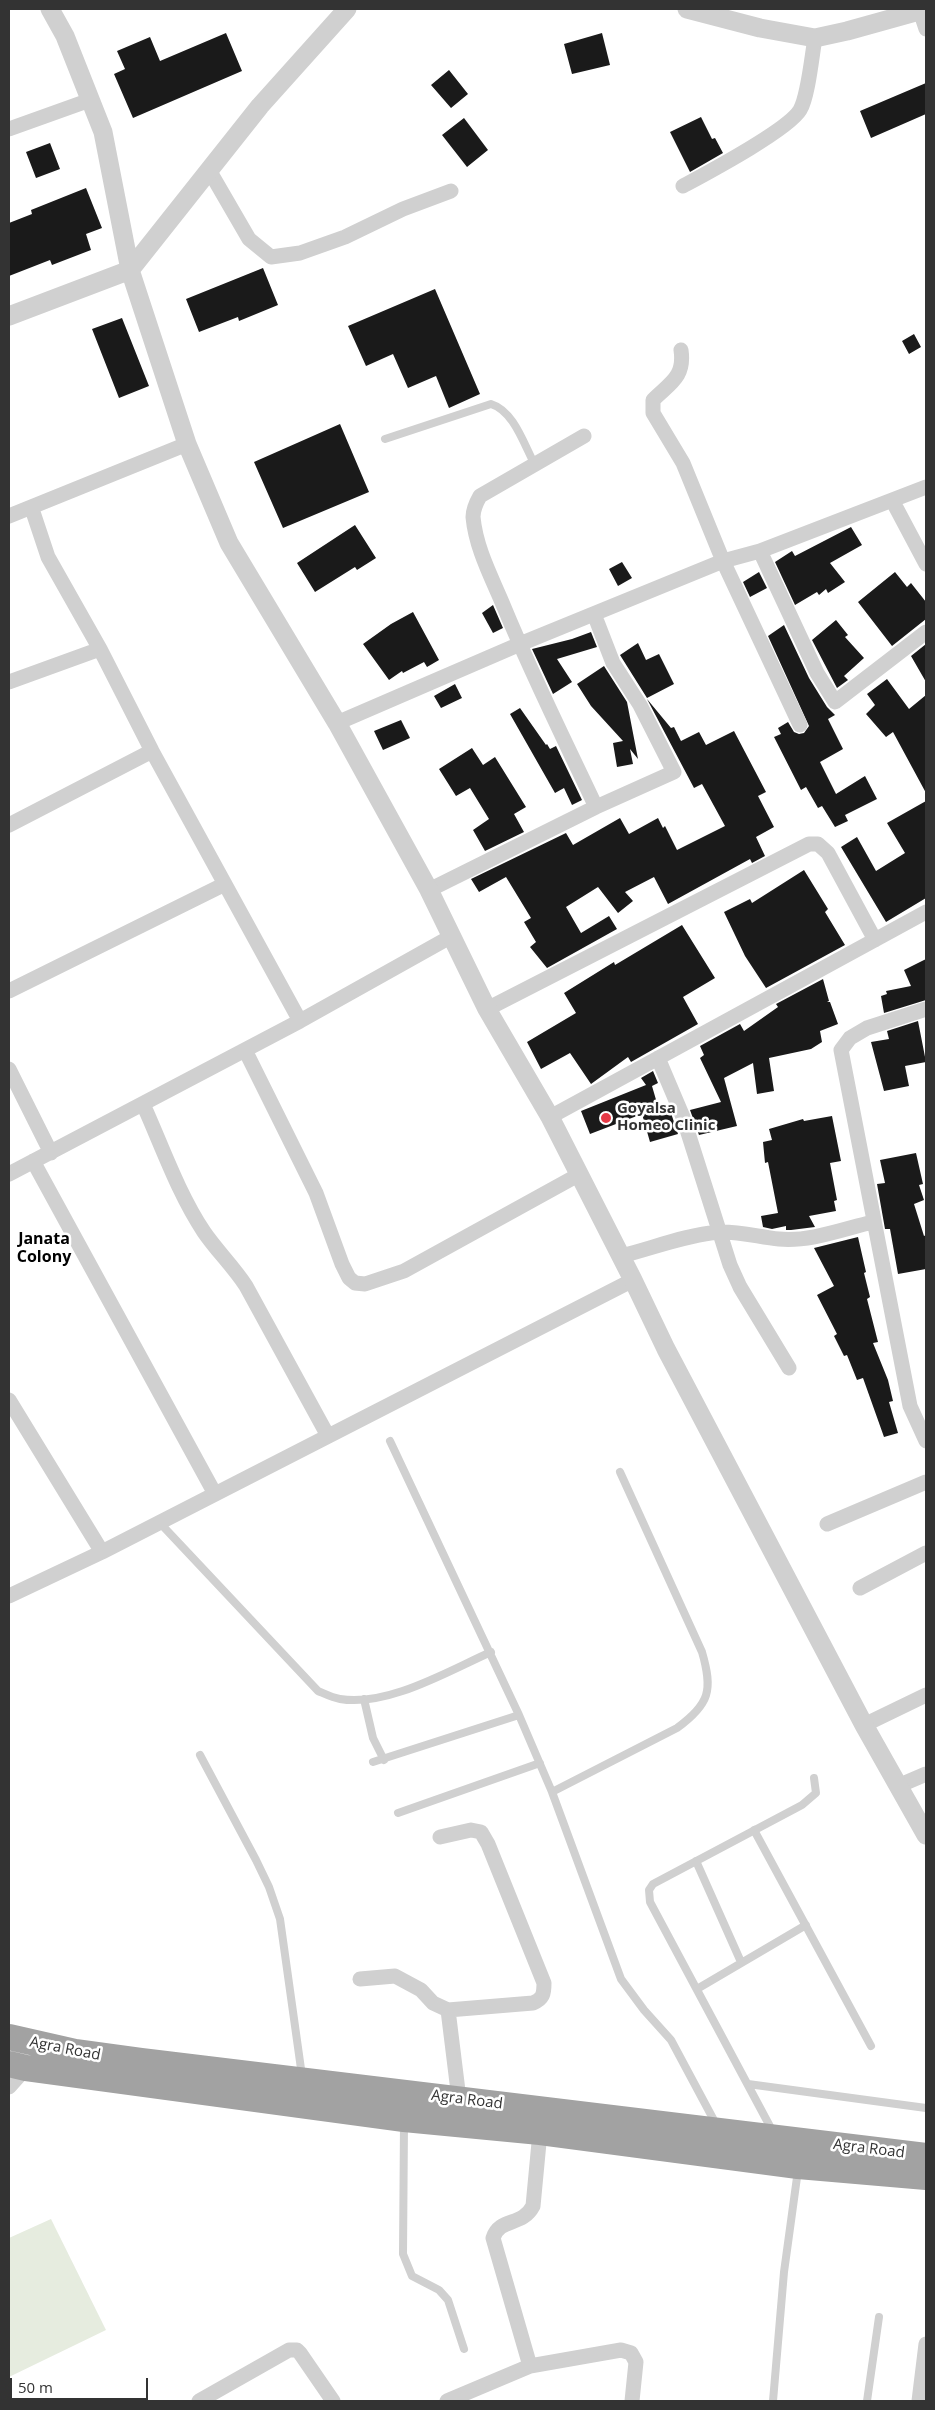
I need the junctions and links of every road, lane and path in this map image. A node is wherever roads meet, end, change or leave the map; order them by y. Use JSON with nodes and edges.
{"nodes":[{"id":1,"x":50,"y":9,"type":"edge"},
{"id":2,"x":347,"y":9,"type":"edge"},
{"id":3,"x":686,"y":9,"type":"edge"},
{"id":4,"x":923,"y":14,"type":"edge"},
{"id":5,"x":815,"y":38,"type":"junction"},
{"id":6,"x":90,"y":100,"type":"junction"},
{"id":7,"x":9,"y":129,"type":"edge"},
{"id":8,"x":209,"y":170,"type":"junction"},
{"id":9,"x":683,"y":186,"type":"dead end"},
{"id":10,"x":451,"y":191,"type":"dead end"},
{"id":11,"x":130,"y":270,"type":"junction"},
{"id":12,"x":9,"y":316,"type":"edge"},
{"id":13,"x":680,"y":350,"type":"dead end"},
{"id":14,"x":584,"y":436,"type":"dead end"},
{"id":15,"x":385,"y":439,"type":"dead end"},
{"id":16,"x":187,"y":444,"type":"junction"},
{"id":17,"x":535,"y":465,"type":"junction"},
{"id":18,"x":926,"y":487,"type":"edge"},
{"id":19,"x":892,"y":500,"type":"junction"},
{"id":20,"x":32,"y":509,"type":"junction"},
{"id":21,"x":9,"y":516,"type":"edge"},
{"id":22,"x":760,"y":551,"type":"junction"},
{"id":23,"x":724,"y":561,"type":"junction"},
{"id":24,"x":926,"y":564,"type":"edge"},
{"id":25,"x":594,"y":614,"type":"junction"},
{"id":26,"x":926,"y":632,"type":"edge"},
{"id":27,"x":520,"y":644,"type":"junction"},
{"id":28,"x":100,"y":649,"type":"junction"},
{"id":29,"x":9,"y":682,"type":"edge"},
{"id":30,"x":337,"y":722,"type":"junction"},
{"id":31,"x":800,"y":725,"type":"dead end"},
{"id":32,"x":152,"y":751,"type":"junction"},
{"id":33,"x":596,"y":807,"type":"junction"},
{"id":34,"x":9,"y":825,"type":"edge"},
{"id":35,"x":225,"y":884,"type":"junction"},
{"id":36,"x":429,"y":890,"type":"junction"},
{"id":37,"x":926,"y":912,"type":"edge"},
{"id":38,"x":452,"y":936,"type":"junction"},
{"id":39,"x":874,"y":940,"type":"junction"},
{"id":40,"x":9,"y":991,"type":"edge"},
{"id":41,"x":487,"y":1009,"type":"junction"},
{"id":42,"x":926,"y":1009,"type":"edge"},
{"id":43,"x":300,"y":1021,"type":"junction"},
{"id":44,"x":245,"y":1050,"type":"junction"},
{"id":45,"x":658,"y":1058,"type":"junction"},
{"id":46,"x":9,"y":1069,"type":"edge"},
{"id":47,"x":144,"y":1104,"type":"junction"},
{"id":48,"x":550,"y":1117,"type":"junction"},
{"id":49,"x":51,"y":1153,"type":"junction"},
{"id":50,"x":33,"y":1161,"type":"junction"},
{"id":51,"x":9,"y":1174,"type":"edge"},
{"id":52,"x":580,"y":1174,"type":"junction"},
{"id":53,"x":873,"y":1222,"type":"junction"},
{"id":54,"x":719,"y":1232,"type":"junction"},
{"id":55,"x":621,"y":1256,"type":"junction"},
{"id":56,"x":633,"y":1280,"type":"junction"},
{"id":57,"x":789,"y":1368,"type":"dead end"},
{"id":58,"x":9,"y":1400,"type":"edge"},
{"id":59,"x":328,"y":1436,"type":"junction"},
{"id":60,"x":390,"y":1441,"type":"dead end"},
{"id":61,"x":926,"y":1441,"type":"edge"},
{"id":62,"x":620,"y":1472,"type":"dead end"},
{"id":63,"x":926,"y":1482,"type":"edge"},
{"id":64,"x":215,"y":1494,"type":"junction"},
{"id":65,"x":160,"y":1522,"type":"junction"},
{"id":66,"x":827,"y":1524,"type":"dead end"},
{"id":67,"x":102,"y":1552,"type":"junction"},
{"id":68,"x":926,"y":1553,"type":"edge"},
{"id":69,"x":860,"y":1588,"type":"dead end"},
{"id":70,"x":9,"y":1596,"type":"edge"},
{"id":71,"x":491,"y":1652,"type":"junction"},
{"id":72,"x":926,"y":1695,"type":"edge"},
{"id":73,"x":364,"y":1699,"type":"junction"},
{"id":74,"x":520,"y":1715,"type":"junction"},
{"id":75,"x":864,"y":1725,"type":"junction"},
{"id":76,"x":200,"y":1755,"type":"dead end"},
{"id":77,"x":384,"y":1760,"type":"junction"},
{"id":78,"x":373,"y":1762,"type":"dead end"},
{"id":79,"x":540,"y":1763,"type":"junction"},
{"id":80,"x":926,"y":1774,"type":"edge"},
{"id":81,"x":814,"y":1778,"type":"dead end"},
{"id":82,"x":898,"y":1786,"type":"junction"},
{"id":83,"x":552,"y":1792,"type":"junction"},
{"id":84,"x":398,"y":1813,"type":"dead end"},
{"id":85,"x":754,"y":1830,"type":"junction"},
{"id":86,"x":926,"y":1835,"type":"edge"},
{"id":87,"x":440,"y":1837,"type":"dead end"},
{"id":88,"x":696,"y":1861,"type":"junction"},
{"id":89,"x":806,"y":1924,"type":"junction"},
{"id":90,"x":741,"y":1962,"type":"junction"},
{"id":91,"x":360,"y":1980,"type":"dead end"},
{"id":92,"x":697,"y":1989,"type":"junction"},
{"id":93,"x":448,"y":2010,"type":"junction"},
{"id":94,"x":9,"y":2037,"type":"edge"},
{"id":95,"x":871,"y":2046,"type":"dead end"},
{"id":96,"x":17,"y":2066,"type":"edge"},
{"id":97,"x":302,"y":2080,"type":"junction"},
{"id":98,"x":748,"y":2084,"type":"junction"},
{"id":99,"x":9,"y":2087,"type":"edge"},
{"id":100,"x":459,"y":2099,"type":"junction"},
{"id":101,"x":926,"y":2108,"type":"edge"},
{"id":102,"x":404,"y":2119,"type":"junction"},
{"id":103,"x":719,"y":2130,"type":"junction"},
{"id":104,"x":540,"y":2132,"type":"junction"},
{"id":105,"x":775,"y":2137,"type":"junction"},
{"id":106,"x":926,"y":2156,"type":"edge"},
{"id":107,"x":798,"y":2166,"type":"junction"},
{"id":108,"x":926,"y":2177,"type":"edge"},
{"id":109,"x":880,"y":2317,"type":"dead end"},
{"id":110,"x":926,"y":2344,"type":"edge"},
{"id":111,"x":464,"y":2349,"type":"dead end"},
{"id":112,"x":530,"y":2366,"type":"junction"},
{"id":113,"x":199,"y":2401,"type":"edge"},
{"id":114,"x":333,"y":2401,"type":"edge"},
{"id":115,"x":447,"y":2401,"type":"edge"},
{"id":116,"x":632,"y":2401,"type":"edge"},
{"id":117,"x":772,"y":2401,"type":"edge"},
{"id":118,"x":867,"y":2401,"type":"edge"},
{"id":119,"x":919,"y":2401,"type":"edge"}],
"edges":[{"from":1,"to":6,"type":"street"},
{"from":2,"to":8,"type":"street"},
{"from":3,"to":5,"type":"street"},
{"from":4,"to":5,"type":"street"},
{"from":5,"to":9,"type":"street"},
{"from":6,"to":7,"type":"street"},
{"from":6,"to":11,"type":"street"},
{"from":8,"to":10,"type":"street"},
{"from":8,"to":11,"type":"street"},
{"from":11,"to":12,"type":"street"},
{"from":11,"to":16,"type":"street"},
{"from":13,"to":23,"type":"street"},
{"from":14,"to":17,"type":"street"},
{"from":15,"to":17,"type":"lane"},
{"from":16,"to":20,"type":"street"},
{"from":16,"to":30,"type":"street"},
{"from":17,"to":27,"type":"street"},
{"from":18,"to":19,"type":"street"},
{"from":19,"to":22,"type":"street"},
{"from":19,"to":24,"type":"street"},
{"from":20,"to":21,"type":"street"},
{"from":20,"to":28,"type":"street"},
{"from":22,"to":23,"type":"street"},
{"from":22,"to":26,"type":"street"},
{"from":23,"to":25,"type":"street"},
{"from":23,"to":31,"type":"street"},
{"from":25,"to":27,"type":"street"},
{"from":25,"to":33,"type":"street"},
{"from":27,"to":30,"type":"street"},
{"from":27,"to":33,"type":"street"},
{"from":28,"to":29,"type":"street"},
{"from":28,"to":32,"type":"street"},
{"from":30,"to":36,"type":"street"},
{"from":32,"to":34,"type":"street"},
{"from":32,"to":35,"type":"street"},
{"from":33,"to":36,"type":"street"},
{"from":35,"to":40,"type":"street"},
{"from":35,"to":43,"type":"street"},
{"from":36,"to":38,"type":"street"},
{"from":37,"to":39,"type":"street"},
{"from":38,"to":41,"type":"street"},
{"from":38,"to":43,"type":"street"},
{"from":39,"to":41,"type":"street"},
{"from":39,"to":45,"type":"street"},
{"from":41,"to":48,"type":"street"},
{"from":42,"to":53,"type":"street"},
{"from":43,"to":44,"type":"street"},
{"from":44,"to":47,"type":"street"},
{"from":44,"to":52,"type":"street"},
{"from":45,"to":48,"type":"street"},
{"from":45,"to":54,"type":"street"},
{"from":46,"to":49,"type":"street"},
{"from":47,"to":49,"type":"street"},
{"from":47,"to":59,"type":"street"},
{"from":48,"to":52,"type":"street"},
{"from":49,"to":50,"type":"street"},
{"from":50,"to":51,"type":"street"},
{"from":50,"to":64,"type":"street"},
{"from":52,"to":55,"type":"street"},
{"from":53,"to":54,"type":"street"},
{"from":53,"to":61,"type":"street"},
{"from":54,"to":55,"type":"street"},
{"from":54,"to":57,"type":"street"},
{"from":55,"to":56,"type":"street"},
{"from":56,"to":59,"type":"street"},
{"from":56,"to":75,"type":"street"},
{"from":58,"to":67,"type":"street"},
{"from":59,"to":64,"type":"street"},
{"from":60,"to":71,"type":"lane"},
{"from":62,"to":83,"type":"lane"},
{"from":63,"to":66,"type":"street"},
{"from":64,"to":65,"type":"street"},
{"from":65,"to":67,"type":"street"},
{"from":65,"to":73,"type":"lane"},
{"from":67,"to":70,"type":"street"},
{"from":68,"to":69,"type":"street"},
{"from":71,"to":73,"type":"lane"},
{"from":71,"to":74,"type":"lane"},
{"from":72,"to":75,"type":"street"},
{"from":73,"to":77,"type":"lane"},
{"from":74,"to":77,"type":"lane"},
{"from":74,"to":79,"type":"lane"},
{"from":75,"to":82,"type":"street"},
{"from":76,"to":97,"type":"lane"},
{"from":77,"to":78,"type":"lane"},
{"from":79,"to":83,"type":"lane"},
{"from":79,"to":84,"type":"lane"},
{"from":80,"to":82,"type":"street"},
{"from":81,"to":85,"type":"lane"},
{"from":82,"to":86,"type":"street"},
{"from":83,"to":103,"type":"lane"},
{"from":85,"to":88,"type":"lane"},
{"from":85,"to":89,"type":"lane"},
{"from":87,"to":93,"type":"street"},
{"from":88,"to":90,"type":"lane"},
{"from":88,"to":92,"type":"lane"},
{"from":89,"to":90,"type":"lane"},
{"from":89,"to":95,"type":"lane"},
{"from":90,"to":92,"type":"lane"},
{"from":91,"to":93,"type":"street"},
{"from":92,"to":98,"type":"lane"},
{"from":93,"to":100,"type":"street"},
{"from":94,"to":97,"type":"highway","name":"Agra Road"},
{"from":96,"to":99,"type":"street"},
{"from":96,"to":102,"type":"highway","name":"Agra Road"},
{"from":97,"to":100,"type":"highway","name":"Agra Road"},
{"from":98,"to":101,"type":"lane"},
{"from":98,"to":105,"type":"lane"},
{"from":100,"to":103,"type":"highway","name":"Agra Road"},
{"from":102,"to":104,"type":"highway","name":"Agra Road"},
{"from":102,"to":111,"type":"lane"},
{"from":103,"to":105,"type":"highway","name":"Agra Road"},
{"from":104,"to":107,"type":"highway","name":"Agra Road"},
{"from":104,"to":112,"type":"street"},
{"from":105,"to":106,"type":"highway","name":"Agra Road"},
{"from":107,"to":108,"type":"highway","name":"Agra Road"},
{"from":107,"to":117,"type":"lane"},
{"from":109,"to":118,"type":"lane"},
{"from":110,"to":119,"type":"street"},
{"from":112,"to":115,"type":"street"},
{"from":112,"to":116,"type":"street"},
{"from":113,"to":114,"type":"street"}]}
